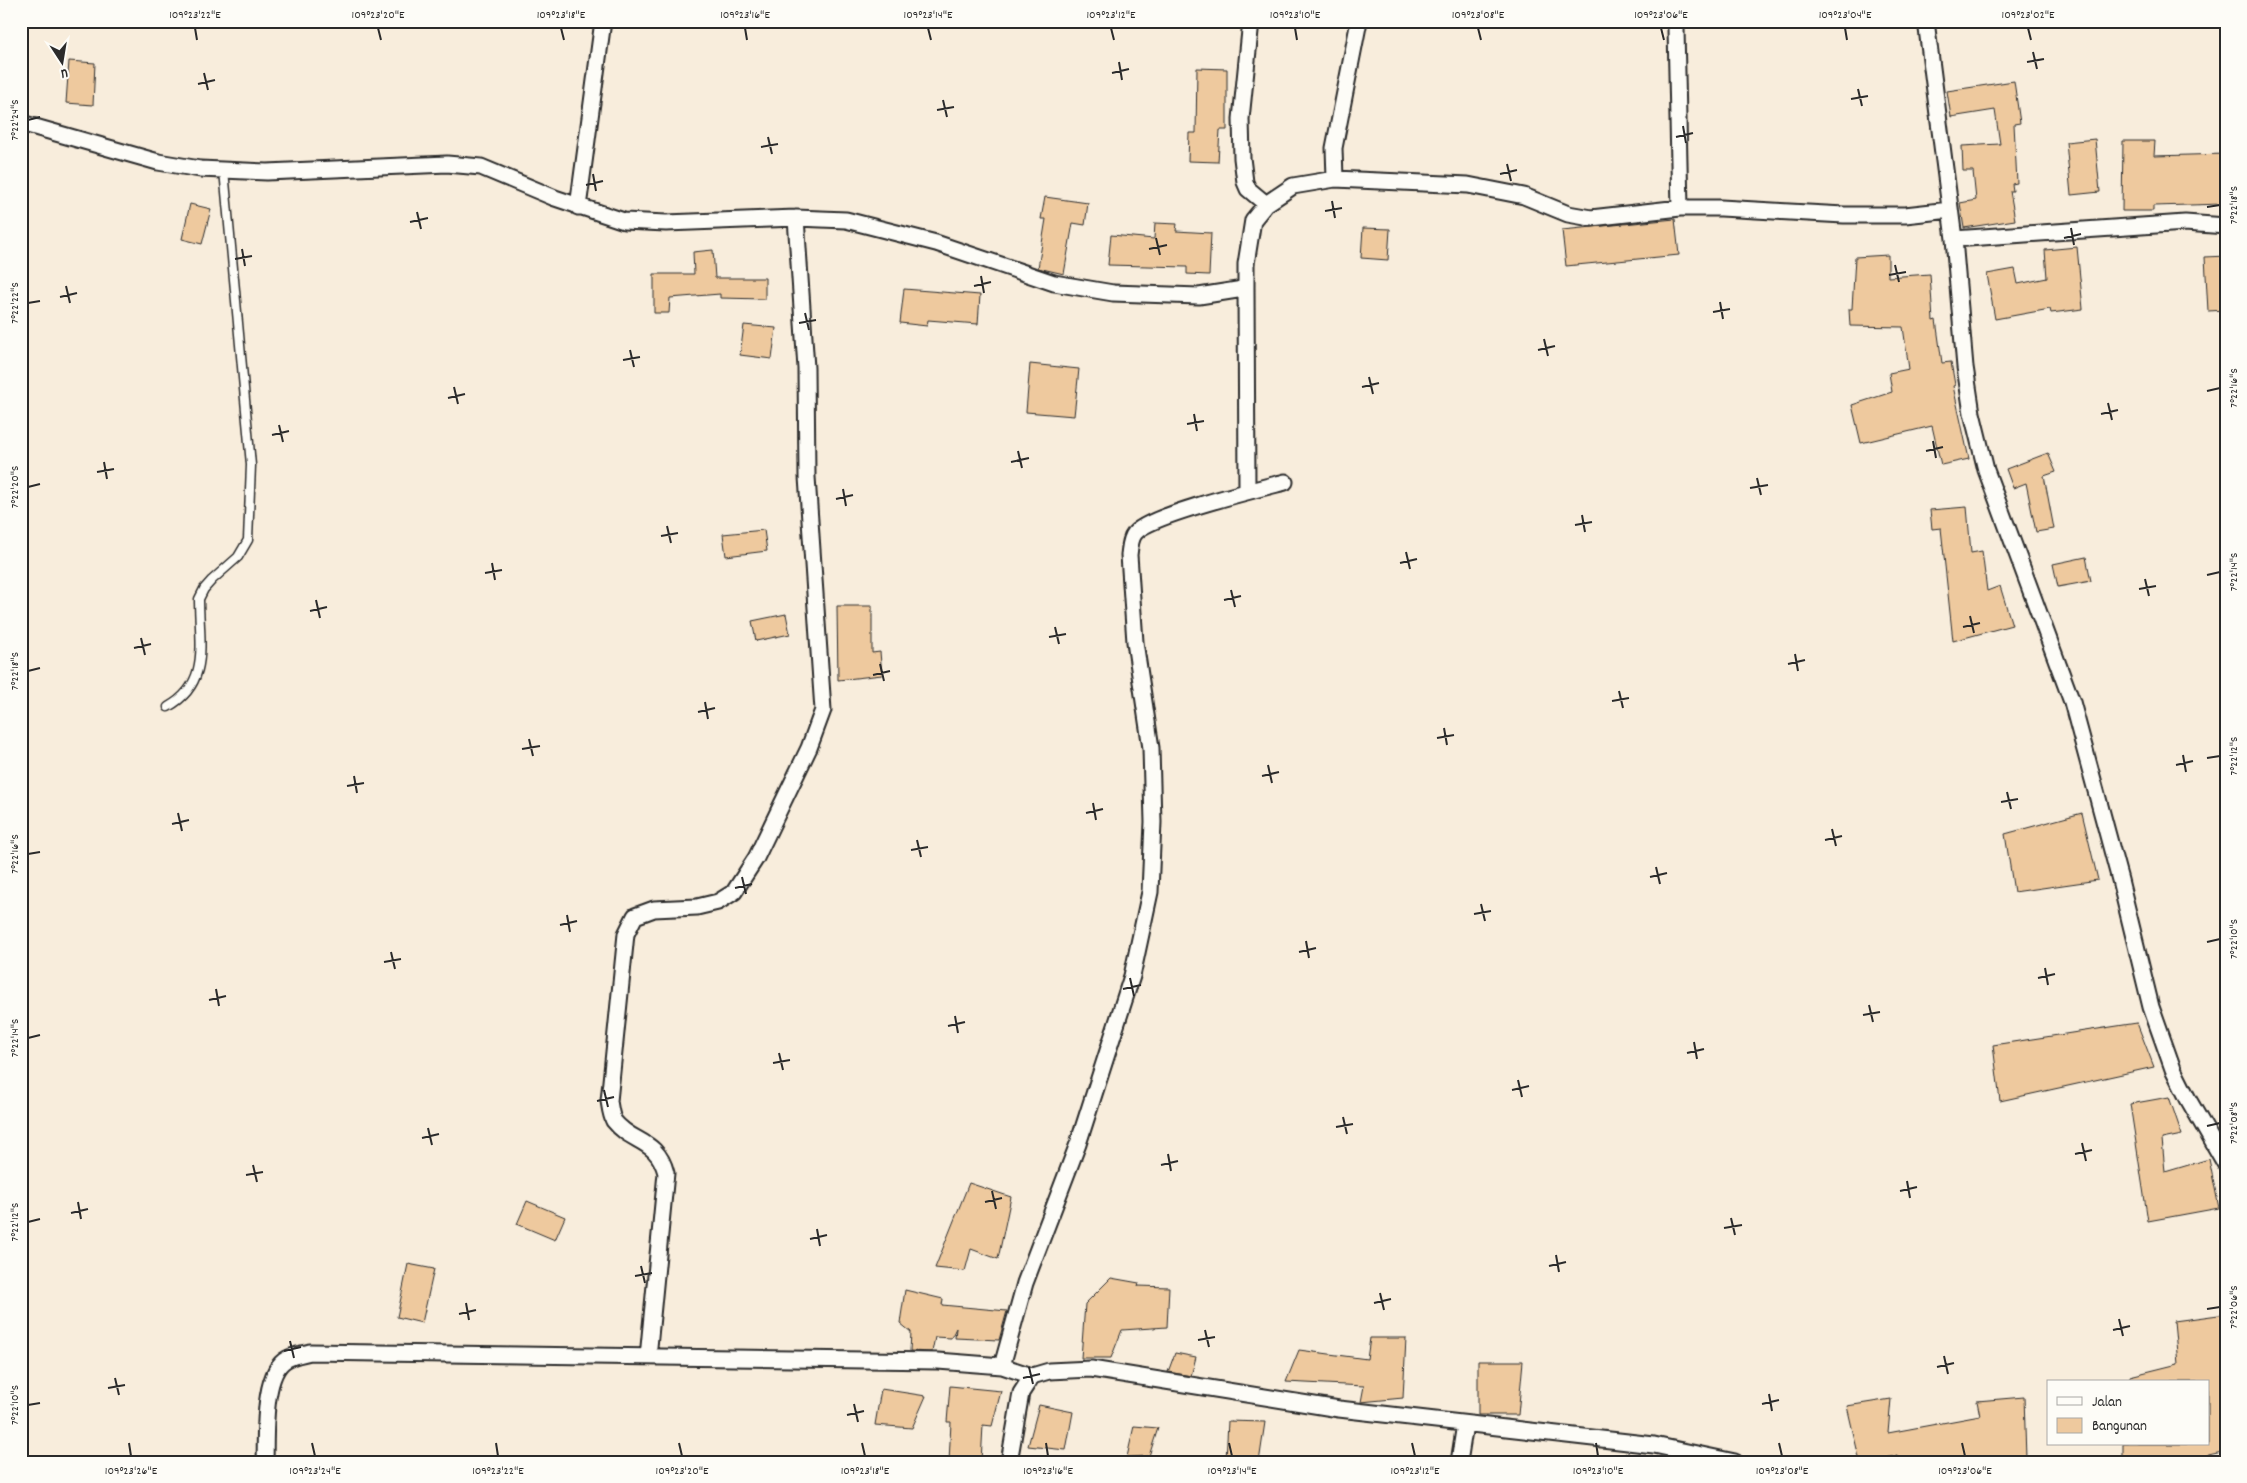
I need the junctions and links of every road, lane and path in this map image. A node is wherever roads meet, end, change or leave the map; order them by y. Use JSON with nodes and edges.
{"nodes":[{"id":1,"x":603,"y":21,"type":"edge"},
{"id":2,"x":1252,"y":21,"type":"edge"},
{"id":3,"x":1359,"y":21,"type":"edge"},
{"id":4,"x":1678,"y":21,"type":"edge"},
{"id":5,"x":1926,"y":21,"type":"edge"},
{"id":6,"x":21,"y":123,"type":"edge"},
{"id":7,"x":224,"y":170,"type":"junction"},
{"id":8,"x":1334,"y":173,"type":"junction"},
{"id":9,"x":1260,"y":200,"type":"junction"},
{"id":10,"x":578,"y":207,"type":"junction"},
{"id":11,"x":1680,"y":208,"type":"junction"},
{"id":12,"x":1950,"y":210,"type":"junction"},
{"id":13,"x":796,"y":218,"type":"junction"},
{"id":14,"x":2226,"y":226,"type":"edge"},
{"id":15,"x":1954,"y":239,"type":"junction"},
{"id":16,"x":1246,"y":287,"type":"junction"},
{"id":17,"x":1285,"y":482,"type":"dead end"},
{"id":18,"x":1247,"y":492,"type":"junction"},
{"id":19,"x":168,"y":707,"type":"dead end"},
{"id":20,"x":2226,"y":1165,"type":"edge"},
{"id":21,"x":648,"y":1357,"type":"junction"},
{"id":22,"x":1002,"y":1366,"type":"junction"},
{"id":23,"x":1032,"y":1376,"type":"junction"},
{"id":24,"x":1465,"y":1424,"type":"junction"},
{"id":25,"x":265,"y":1462,"type":"edge"},
{"id":26,"x":1009,"y":1462,"type":"edge"},
{"id":27,"x":1459,"y":1462,"type":"edge"},
{"id":28,"x":1735,"y":1462,"type":"edge"}],
"edges":[{"from":1,"to":10,"type":"street"},
{"from":2,"to":9,"type":"street"},
{"from":3,"to":8,"type":"street"},
{"from":4,"to":11,"type":"street"},
{"from":5,"to":12,"type":"street"},
{"from":6,"to":7,"type":"street"},
{"from":7,"to":10,"type":"street"},
{"from":7,"to":19,"type":"lane"},
{"from":8,"to":9,"type":"street"},
{"from":8,"to":11,"type":"street"},
{"from":9,"to":16,"type":"street"},
{"from":10,"to":13,"type":"street"},
{"from":11,"to":12,"type":"street"},
{"from":12,"to":15,"type":"street"},
{"from":13,"to":16,"type":"street"},
{"from":13,"to":21,"type":"street"},
{"from":14,"to":15,"type":"street"},
{"from":15,"to":20,"type":"street"},
{"from":16,"to":18,"type":"street"},
{"from":17,"to":18,"type":"street"},
{"from":18,"to":22,"type":"street"},
{"from":21,"to":22,"type":"street"},
{"from":21,"to":25,"type":"street"},
{"from":22,"to":23,"type":"street"},
{"from":23,"to":24,"type":"street"},
{"from":23,"to":26,"type":"street"},
{"from":24,"to":27,"type":"street"},
{"from":24,"to":28,"type":"street"}]}
